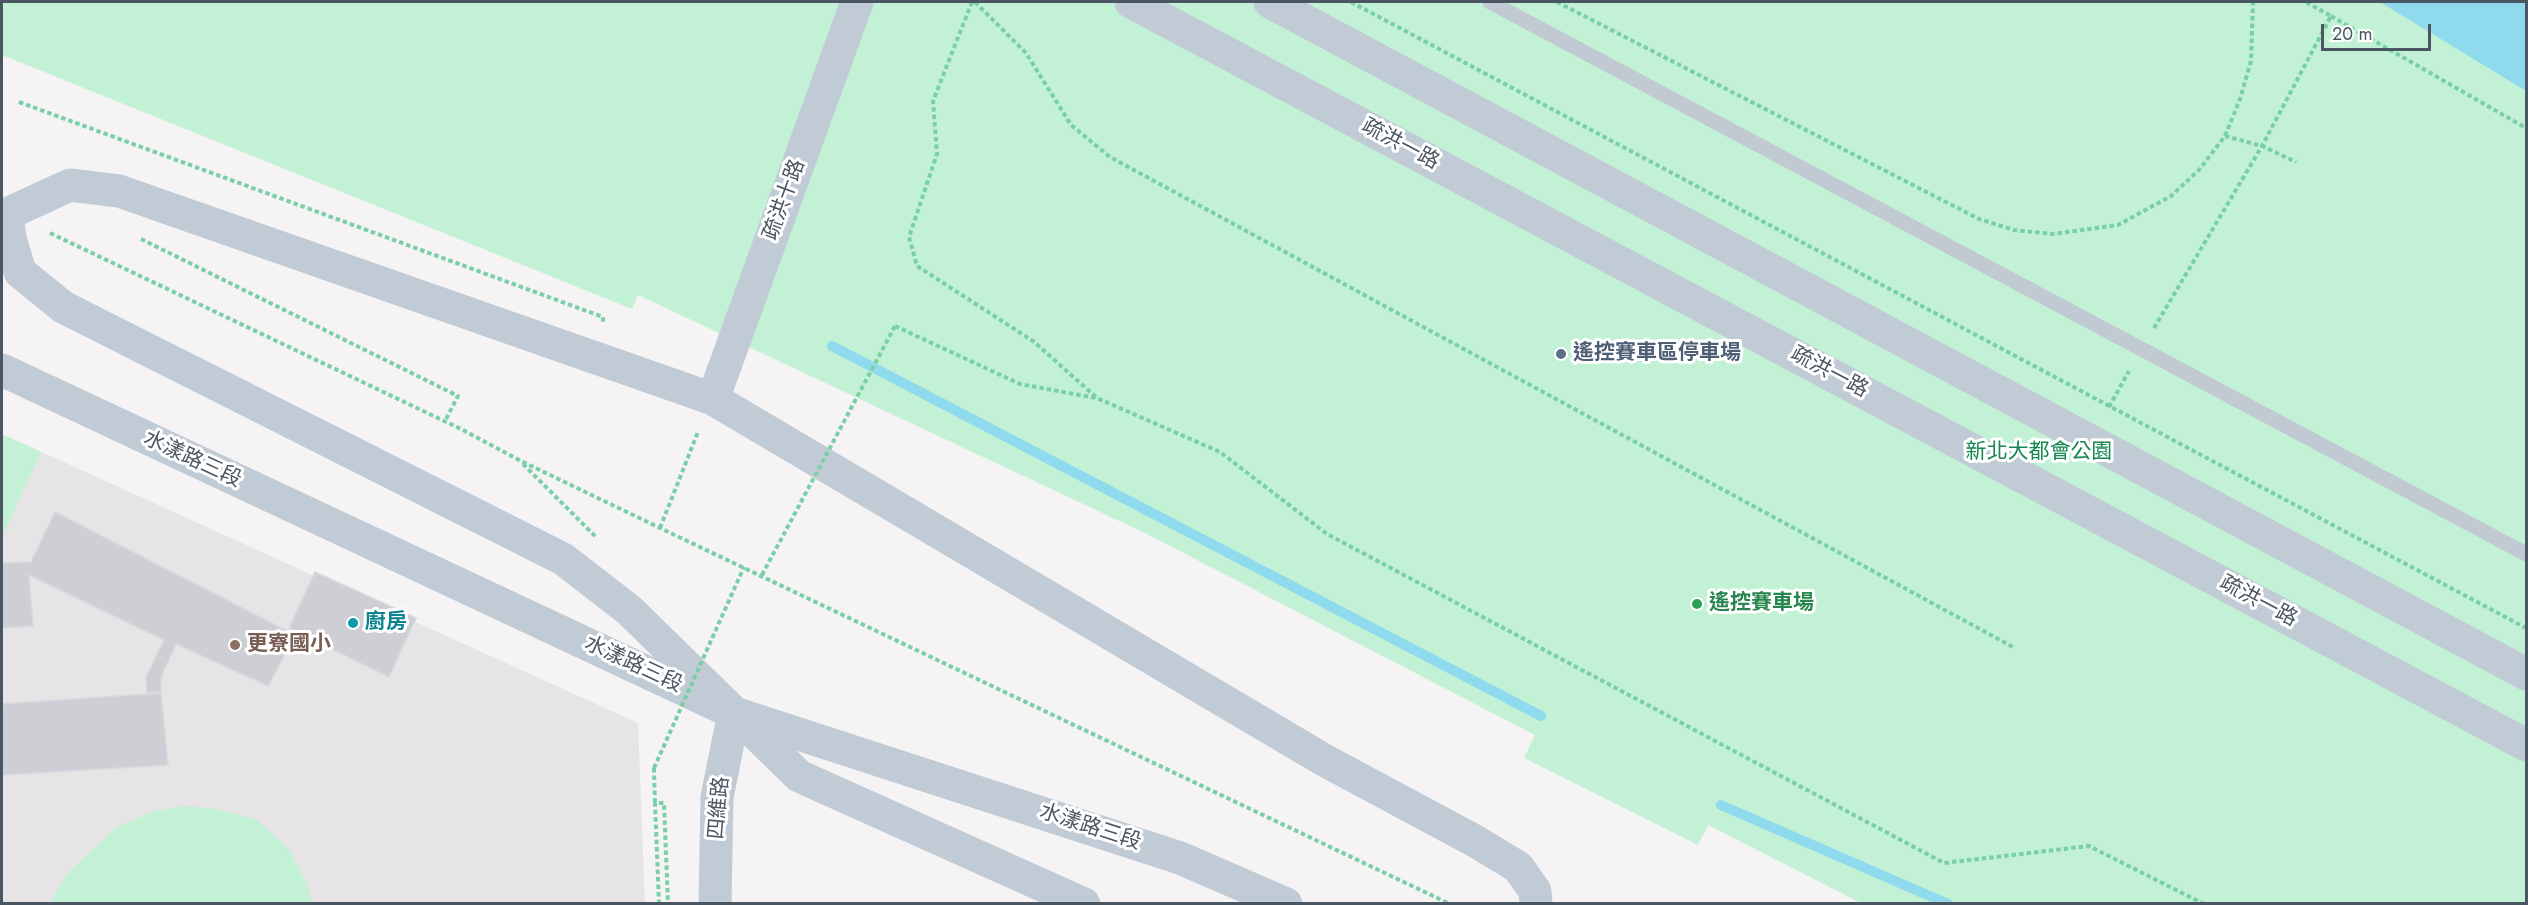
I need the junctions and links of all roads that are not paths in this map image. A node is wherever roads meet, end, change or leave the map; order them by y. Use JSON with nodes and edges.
{"nodes":[{"id":1,"x":857,"y":2,"type":"edge"},
{"id":2,"x":1131,"y":2,"type":"edge"},
{"id":3,"x":1270,"y":2,"type":"edge"},
{"id":4,"x":1490,"y":2,"type":"edge"},
{"id":5,"x":4,"y":215,"type":"edge"},
{"id":6,"x":2,"y":370,"type":"edge"},
{"id":7,"x":713,"y":399,"type":"junction"},
{"id":8,"x":2526,"y":554,"type":"edge"},
{"id":9,"x":2526,"y":674,"type":"edge"},
{"id":10,"x":735,"y":713,"type":"junction"},
{"id":11,"x":2526,"y":745,"type":"edge"},
{"id":12,"x":716,"y":903,"type":"edge"},
{"id":13,"x":1084,"y":903,"type":"edge"},
{"id":14,"x":1286,"y":903,"type":"edge"},
{"id":15,"x":1536,"y":903,"type":"edge"}],
"edges":[{"from":1,"to":7,"type":"street","name":"疏洪十路"},
{"from":2,"to":11,"type":"street","name":"疏洪一路"},
{"from":3,"to":9,"type":"street"},
{"from":4,"to":8,"type":"lane"},
{"from":5,"to":7,"type":"street"},
{"from":5,"to":10,"type":"street"},
{"from":6,"to":10,"type":"street","name":"水漾路三段"},
{"from":7,"to":15,"type":"street"},
{"from":10,"to":12,"type":"street","name":"四維路"},
{"from":10,"to":13,"type":"street"},
{"from":10,"to":14,"type":"street","name":"水漾路三段"}]}
